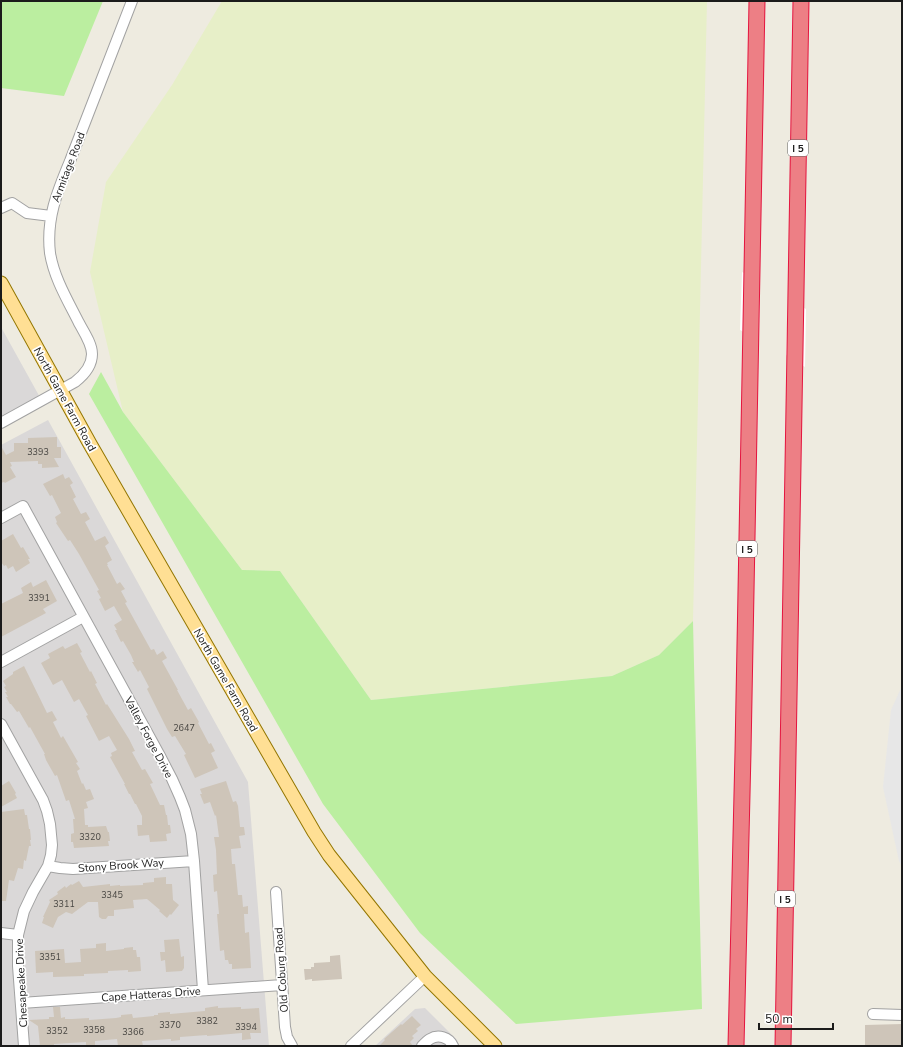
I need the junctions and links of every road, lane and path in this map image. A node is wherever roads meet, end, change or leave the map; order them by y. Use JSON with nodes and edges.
{"nodes":[{"id":1,"x":132,"y":1,"type":"edge"},
{"id":2,"x":757,"y":1,"type":"edge"},
{"id":3,"x":801,"y":1,"type":"edge"},
{"id":4,"x":1,"y":208,"type":"edge"},
{"id":5,"x":51,"y":216,"type":"junction"},
{"id":6,"x":1,"y":283,"type":"edge"},
{"id":7,"x":60,"y":390,"type":"junction"},
{"id":8,"x":1,"y":423,"type":"edge"},
{"id":9,"x":1,"y":518,"type":"edge"},
{"id":10,"x":83,"y":617,"type":"junction"},
{"id":11,"x":1,"y":662,"type":"edge"},
{"id":12,"x":1,"y":724,"type":"edge"},
{"id":13,"x":194,"y":861,"type":"junction"},
{"id":14,"x":48,"y":866,"type":"junction"},
{"id":15,"x":276,"y":892,"type":"dead end"},
{"id":16,"x":1,"y":933,"type":"edge"},
{"id":17,"x":18,"y":935,"type":"junction"},
{"id":18,"x":425,"y":976,"type":"junction"},
{"id":19,"x":282,"y":985,"type":"junction"},
{"id":20,"x":203,"y":990,"type":"junction"},
{"id":21,"x":21,"y":1003,"type":"junction"},
{"id":22,"x":872,"y":1014,"type":"dead end"},
{"id":23,"x":902,"y":1015,"type":"edge"},
{"id":24,"x":24,"y":1046,"type":"edge"},
{"id":25,"x":292,"y":1046,"type":"edge"},
{"id":26,"x":350,"y":1046,"type":"edge"},
{"id":27,"x":422,"y":1046,"type":"edge"},
{"id":28,"x":453,"y":1046,"type":"edge"},
{"id":29,"x":495,"y":1046,"type":"edge"},
{"id":30,"x":736,"y":1046,"type":"edge"},
{"id":31,"x":783,"y":1046,"type":"edge"}],
"edges":[{"from":1,"to":5,"type":"street","name":"Armitage Road"},
{"from":2,"to":30,"type":"highway","number":"I 5"},
{"from":3,"to":31,"type":"highway","number":"I 5"},
{"from":4,"to":5,"type":"street"},
{"from":5,"to":7,"type":"street","name":"Armitage Road"},
{"from":6,"to":7,"type":"main road","name":"North Game Farm Road"},
{"from":7,"to":8,"type":"street","name":"Armitage Road"},
{"from":7,"to":18,"type":"main road","name":"North Game Farm Road"},
{"from":9,"to":10,"type":"street","name":"Valley Forge Drive"},
{"from":10,"to":11,"type":"street"},
{"from":10,"to":13,"type":"street","name":"Valley Forge Drive"},
{"from":12,"to":14,"type":"street","name":"Chesapeake Drive"},
{"from":13,"to":14,"type":"street","name":"Stony Brook Way"},
{"from":13,"to":20,"type":"street","name":"Valley Forge Drive"},
{"from":14,"to":17,"type":"street","name":"Chesapeake Drive"},
{"from":15,"to":19,"type":"street","name":"Old Coburg Road"},
{"from":16,"to":17,"type":"street"},
{"from":17,"to":21,"type":"street","name":"Chesapeake Drive"},
{"from":18,"to":26,"type":"street"},
{"from":18,"to":29,"type":"main road","name":"North Game Farm Road"},
{"from":19,"to":20,"type":"street","name":"Cape Hatteras Drive"},
{"from":19,"to":25,"type":"street","name":"Old Coburg Road"},
{"from":20,"to":21,"type":"street","name":"Cape Hatteras Drive"},
{"from":21,"to":24,"type":"street","name":"Chesapeake Drive"},
{"from":22,"to":23,"type":"street"},
{"from":27,"to":28,"type":"street"}]}
